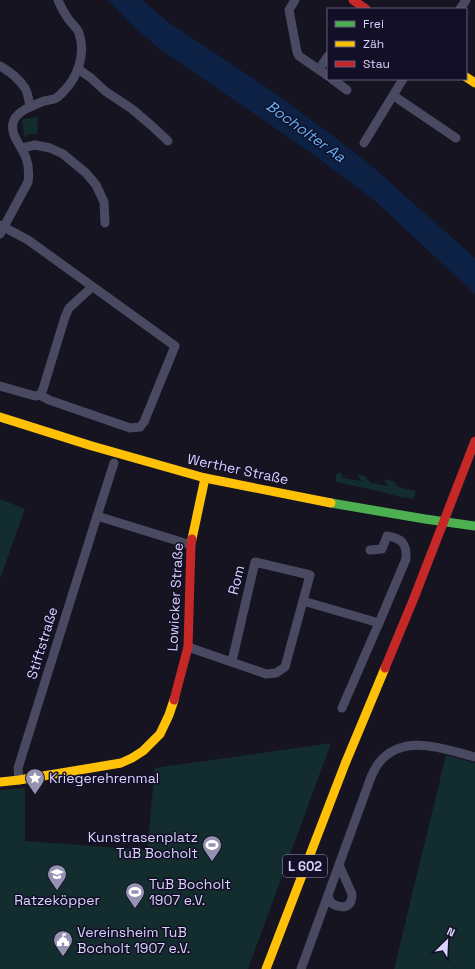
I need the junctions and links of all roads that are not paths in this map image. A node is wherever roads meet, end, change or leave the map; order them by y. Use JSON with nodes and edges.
{"nodes":[{"id":1,"x":58,"y":0,"type":"edge"},
{"id":2,"x":295,"y":0,"type":"edge"},
{"id":3,"x":353,"y":0,"type":"edge"},
{"id":4,"x":363,"y":8,"type":"edge"},
{"id":5,"x":327,"y":57,"type":"edge"},
{"id":6,"x":0,"y":66,"type":"edge"},
{"id":7,"x":78,"y":69,"type":"junction"},
{"id":8,"x":318,"y":69,"type":"junction"},
{"id":9,"x":327,"y":75,"type":"edge"},
{"id":10,"x":333,"y":80,"type":"edge"},
{"id":11,"x":402,"y":80,"type":"edge"},
{"id":12,"x":347,"y":90,"type":"dead end"},
{"id":13,"x":394,"y":96,"type":"junction"},
{"id":14,"x":30,"y":107,"type":"junction"},
{"id":15,"x":456,"y":138,"type":"dead end"},
{"id":16,"x":168,"y":141,"type":"dead end"},
{"id":17,"x":364,"y":143,"type":"dead end"},
{"id":18,"x":22,"y":148,"type":"junction"},
{"id":19,"x":105,"y":223,"type":"dead end"},
{"id":20,"x":1,"y":229,"type":"edge"},
{"id":21,"x":92,"y":287,"type":"junction"},
{"id":22,"x":0,"y":386,"type":"edge"},
{"id":23,"x":40,"y":395,"type":"junction"},
{"id":24,"x":0,"y":417,"type":"edge"},
{"id":25,"x":475,"y":441,"type":"edge"},
{"id":26,"x":114,"y":463,"type":"dead end"},
{"id":27,"x":206,"y":478,"type":"junction"},
{"id":28,"x":97,"y":516,"type":"junction"},
{"id":29,"x":444,"y":522,"type":"junction"},
{"id":30,"x":475,"y":526,"type":"edge"},
{"id":31,"x":190,"y":545,"type":"junction"},
{"id":32,"x":370,"y":550,"type":"dead end"},
{"id":33,"x":303,"y":601,"type":"junction"},
{"id":34,"x":379,"y":623,"type":"junction"},
{"id":35,"x":188,"y":647,"type":"junction"},
{"id":36,"x":232,"y":661,"type":"junction"},
{"id":37,"x":342,"y":708,"type":"dead end"},
{"id":38,"x":475,"y":757,"type":"edge"},
{"id":39,"x":19,"y":780,"type":"junction"},
{"id":40,"x":0,"y":782,"type":"edge"},
{"id":41,"x":340,"y":865,"type":"junction"},
{"id":42,"x":328,"y":896,"type":"junction"},
{"id":43,"x":266,"y":969,"type":"edge"},
{"id":44,"x":301,"y":969,"type":"edge"}],
"edges":[{"from":1,"to":7,"type":"street"},
{"from":2,"to":8,"type":"street"},
{"from":3,"to":4,"type":"main road"},
{"from":5,"to":8,"type":"street"},
{"from":6,"to":14,"type":"street"},
{"from":7,"to":14,"type":"street"},
{"from":7,"to":16,"type":"street"},
{"from":8,"to":9,"type":"street"},
{"from":10,"to":12,"type":"street"},
{"from":11,"to":13,"type":"street"},
{"from":13,"to":15,"type":"street"},
{"from":13,"to":17,"type":"street"},
{"from":14,"to":18,"type":"street"},
{"from":18,"to":19,"type":"street"},
{"from":18,"to":20,"type":"street"},
{"from":20,"to":21,"type":"street"},
{"from":21,"to":23,"type":"street"},
{"from":21,"to":23,"type":"street"},
{"from":22,"to":23,"type":"street"},
{"from":24,"to":27,"type":"main road","name":"Werther Straße"},
{"from":25,"to":29,"type":"main road","number":"L 602"},
{"from":26,"to":28,"type":"street","name":"Stiftstraße"},
{"from":27,"to":29,"type":"main road","name":"Werther Straße"},
{"from":27,"to":31,"type":"main road","name":"Lowicker Straße"},
{"from":28,"to":31,"type":"street"},
{"from":28,"to":39,"type":"street","name":"Stiftstraße"},
{"from":29,"to":30,"type":"main road","name":"Werther Straße"},
{"from":29,"to":43,"type":"main road","number":"L 602"},
{"from":31,"to":35,"type":"main road","name":"Lowicker Straße"},
{"from":32,"to":34,"type":"street"},
{"from":33,"to":34,"type":"street"},
{"from":33,"to":36,"type":"street","name":"Rom"},
{"from":33,"to":36,"type":"street","name":"Rom"},
{"from":34,"to":37,"type":"street"},
{"from":35,"to":36,"type":"street","name":"Rom"},
{"from":35,"to":39,"type":"main road","name":"Lowicker Straße"},
{"from":38,"to":41,"type":"street"},
{"from":39,"to":40,"type":"main road","name":"Lowicker Straße"},
{"from":41,"to":42,"type":"street"},
{"from":41,"to":42,"type":"street"},
{"from":42,"to":44,"type":"street"}]}
